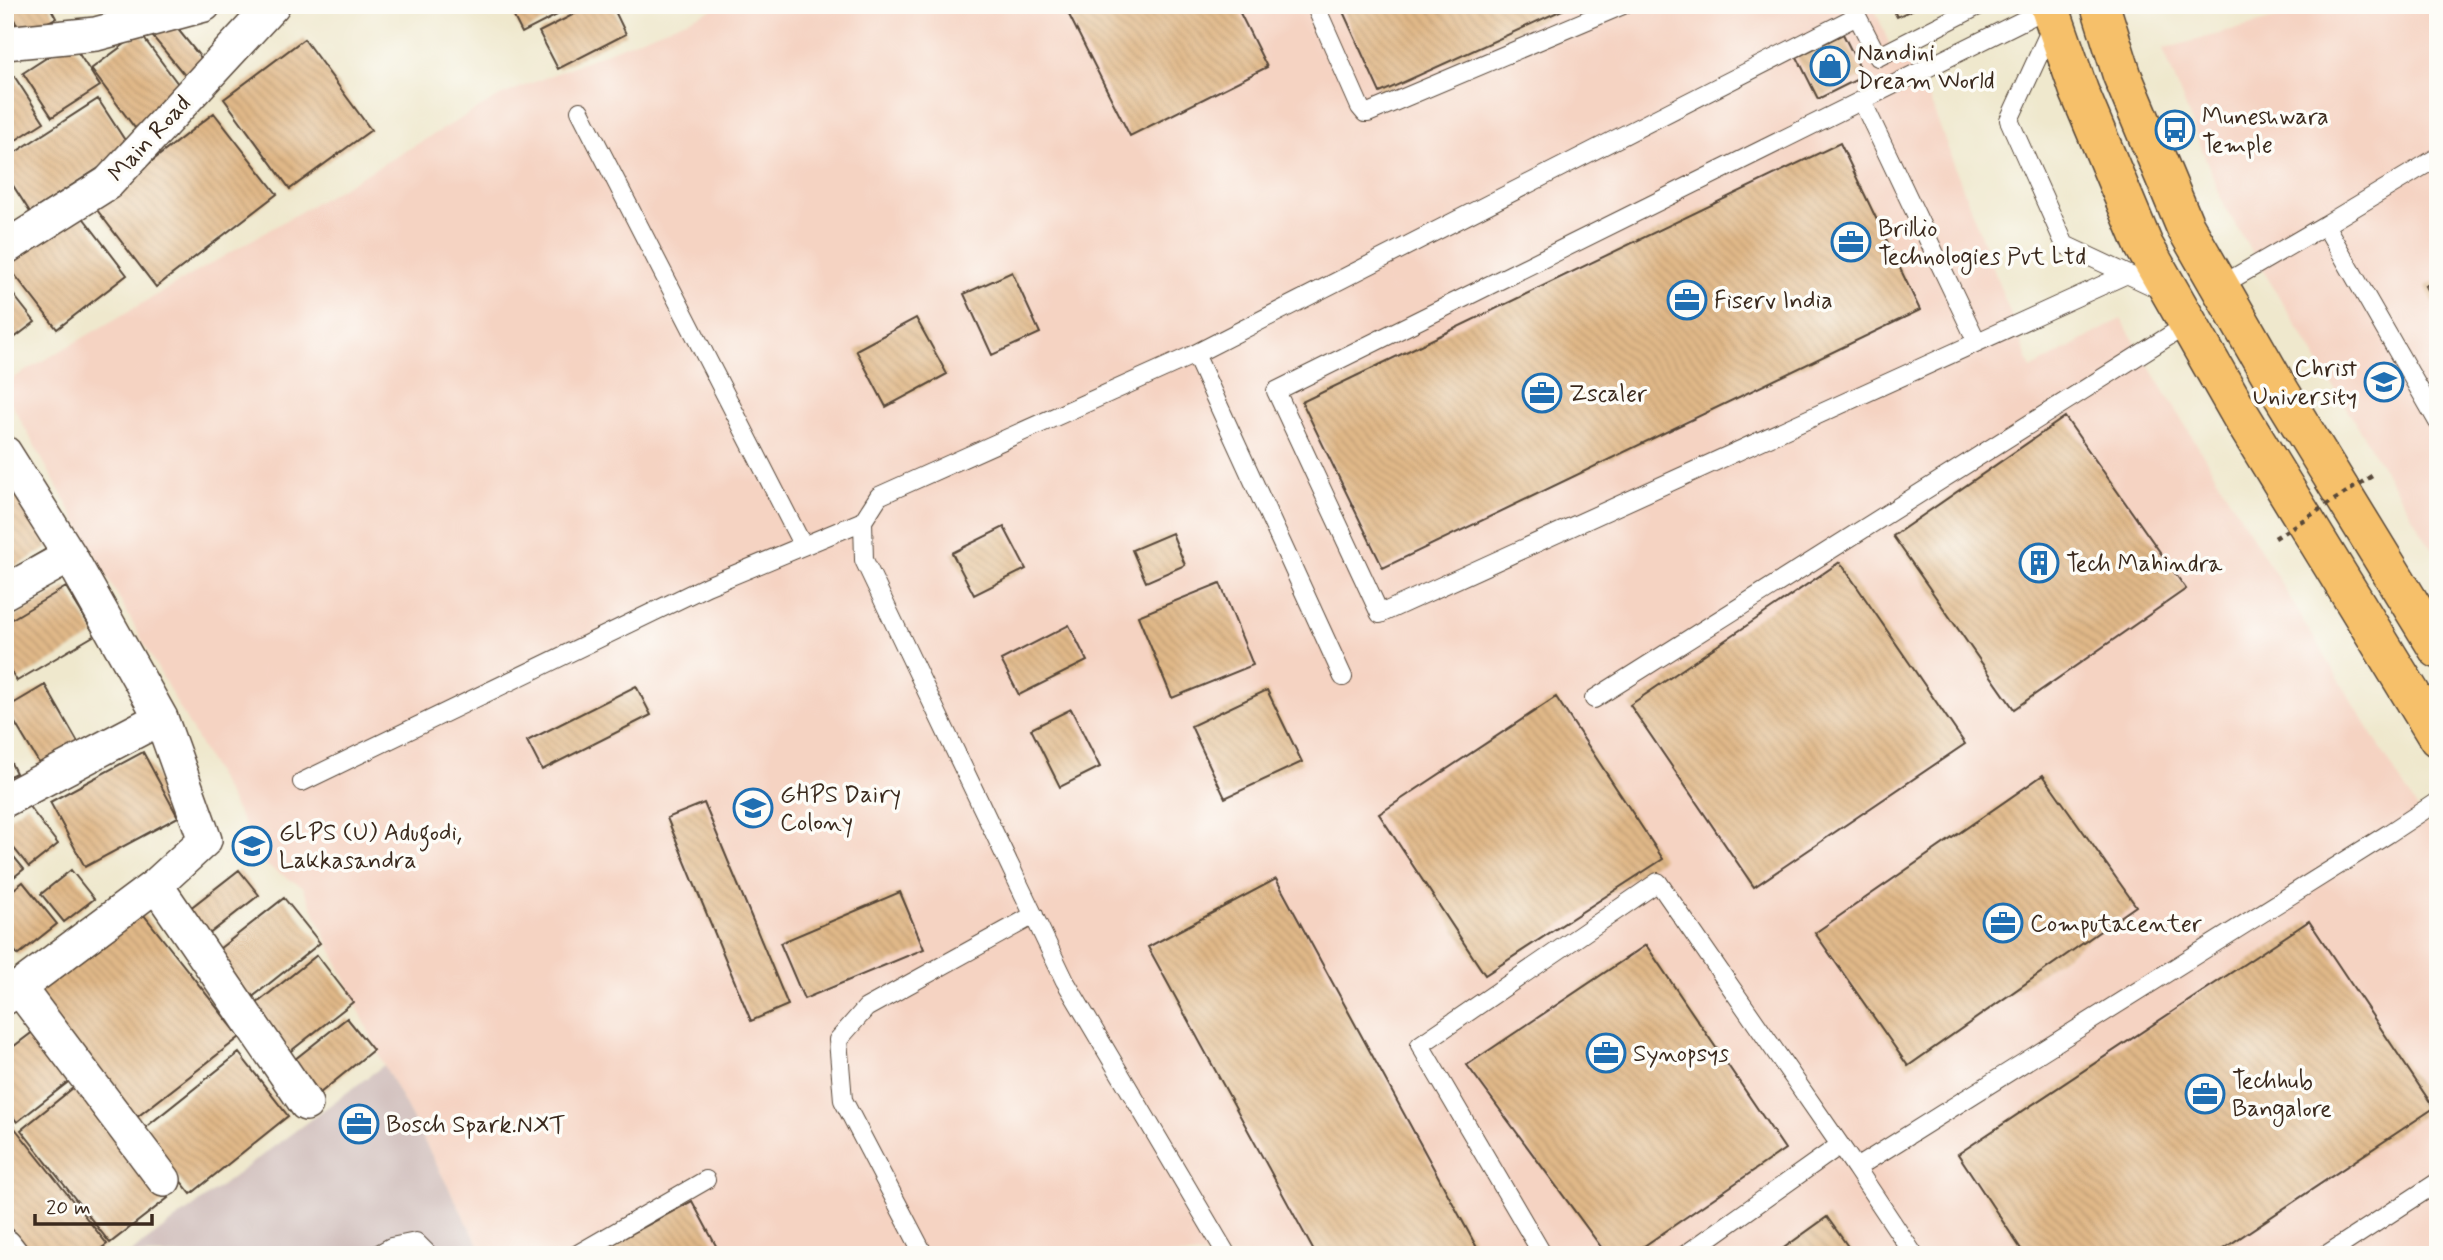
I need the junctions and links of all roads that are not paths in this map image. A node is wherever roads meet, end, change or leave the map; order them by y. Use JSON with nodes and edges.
{"nodes":[{"id":1,"x":204,"y":5,"type":"edge"},
{"id":2,"x":273,"y":5,"type":"edge"},
{"id":3,"x":1315,"y":5,"type":"edge"},
{"id":4,"x":1623,"y":5,"type":"edge"},
{"id":5,"x":1980,"y":5,"type":"edge"},
{"id":6,"x":2100,"y":5,"type":"edge"},
{"id":7,"x":2051,"y":11,"type":"edge"},
{"id":8,"x":5,"y":43,"type":"edge"},
{"id":9,"x":1862,"y":101,"type":"junction"},
{"id":10,"x":580,"y":111,"type":"dead end"},
{"id":11,"x":2438,"y":157,"type":"edge"},
{"id":12,"x":2325,"y":225,"type":"junction"},
{"id":13,"x":5,"y":248,"type":"edge"},
{"id":14,"x":2127,"y":274,"type":"junction"},
{"id":15,"x":2220,"y":286,"type":"junction"},
{"id":16,"x":2180,"y":310,"type":"junction"},
{"id":17,"x":1978,"y":342,"type":"junction"},
{"id":18,"x":1195,"y":354,"type":"junction"},
{"id":19,"x":2438,"y":422,"type":"edge"},
{"id":20,"x":5,"y":453,"type":"edge"},
{"id":21,"x":863,"y":521,"type":"junction"},
{"id":22,"x":803,"y":546,"type":"junction"},
{"id":23,"x":71,"y":556,"type":"junction"},
{"id":24,"x":5,"y":592,"type":"edge"},
{"id":25,"x":2438,"y":649,"type":"edge"},
{"id":26,"x":1343,"y":677,"type":"dead end"},
{"id":27,"x":1594,"y":699,"type":"dead end"},
{"id":28,"x":160,"y":718,"type":"junction"},
{"id":29,"x":2438,"y":738,"type":"edge"},
{"id":30,"x":302,"y":782,"type":"dead end"},
{"id":31,"x":5,"y":800,"type":"edge"},
{"id":32,"x":2438,"y":801,"type":"edge"},
{"id":33,"x":156,"y":885,"type":"junction"},
{"id":34,"x":1034,"y":915,"type":"junction"},
{"id":35,"x":12,"y":993,"type":"edge"},
{"id":36,"x":306,"y":1104,"type":"dead end"},
{"id":37,"x":1840,"y":1145,"type":"junction"},
{"id":38,"x":1856,"y":1168,"type":"junction"},
{"id":39,"x":164,"y":1180,"type":"dead end"},
{"id":40,"x":706,"y":1180,"type":"dead end"},
{"id":41,"x":2438,"y":1182,"type":"edge"},
{"id":42,"x":5,"y":1246,"type":"edge"},
{"id":43,"x":12,"y":1255,"type":"edge"},
{"id":44,"x":377,"y":1255,"type":"edge"},
{"id":45,"x":429,"y":1255,"type":"edge"},
{"id":46,"x":576,"y":1255,"type":"edge"},
{"id":47,"x":925,"y":1255,"type":"edge"},
{"id":48,"x":1227,"y":1255,"type":"edge"},
{"id":49,"x":1543,"y":1255,"type":"edge"},
{"id":50,"x":1685,"y":1255,"type":"edge"},
{"id":51,"x":1914,"y":1255,"type":"edge"},
{"id":52,"x":2326,"y":1255,"type":"edge"}],
"edges":[{"from":1,"to":8,"type":"street"},
{"from":2,"to":13,"type":"street","name":"Main Road"},
{"from":3,"to":4,"type":"lane"},
{"from":5,"to":18,"type":"lane"},
{"from":6,"to":15,"type":"main road"},
{"from":7,"to":9,"type":"lane"},
{"from":7,"to":14,"type":"lane"},
{"from":7,"to":16,"type":"main road"},
{"from":9,"to":17,"type":"lane"},
{"from":9,"to":17,"type":"lane"},
{"from":10,"to":22,"type":"lane"},
{"from":11,"to":12,"type":"lane"},
{"from":12,"to":15,"type":"lane"},
{"from":12,"to":19,"type":"lane"},
{"from":14,"to":16,"type":"lane"},
{"from":14,"to":17,"type":"lane"},
{"from":15,"to":25,"type":"main road"},
{"from":16,"to":27,"type":"lane"},
{"from":16,"to":29,"type":"main road"},
{"from":18,"to":21,"type":"lane"},
{"from":18,"to":26,"type":"lane"},
{"from":20,"to":23,"type":"street"},
{"from":21,"to":22,"type":"lane"},
{"from":21,"to":34,"type":"lane"},
{"from":22,"to":30,"type":"lane"},
{"from":23,"to":24,"type":"street"},
{"from":23,"to":28,"type":"street"},
{"from":28,"to":31,"type":"street"},
{"from":28,"to":33,"type":"street"},
{"from":32,"to":38,"type":"lane"},
{"from":33,"to":35,"type":"street"},
{"from":33,"to":36,"type":"street"},
{"from":34,"to":47,"type":"lane"},
{"from":34,"to":48,"type":"lane"},
{"from":35,"to":39,"type":"street"},
{"from":37,"to":38,"type":"lane"},
{"from":37,"to":49,"type":"lane"},
{"from":37,"to":50,"type":"lane"},
{"from":38,"to":51,"type":"lane"},
{"from":40,"to":46,"type":"lane"},
{"from":41,"to":52,"type":"lane"},
{"from":42,"to":43,"type":"street"},
{"from":44,"to":45,"type":"lane"}]}
